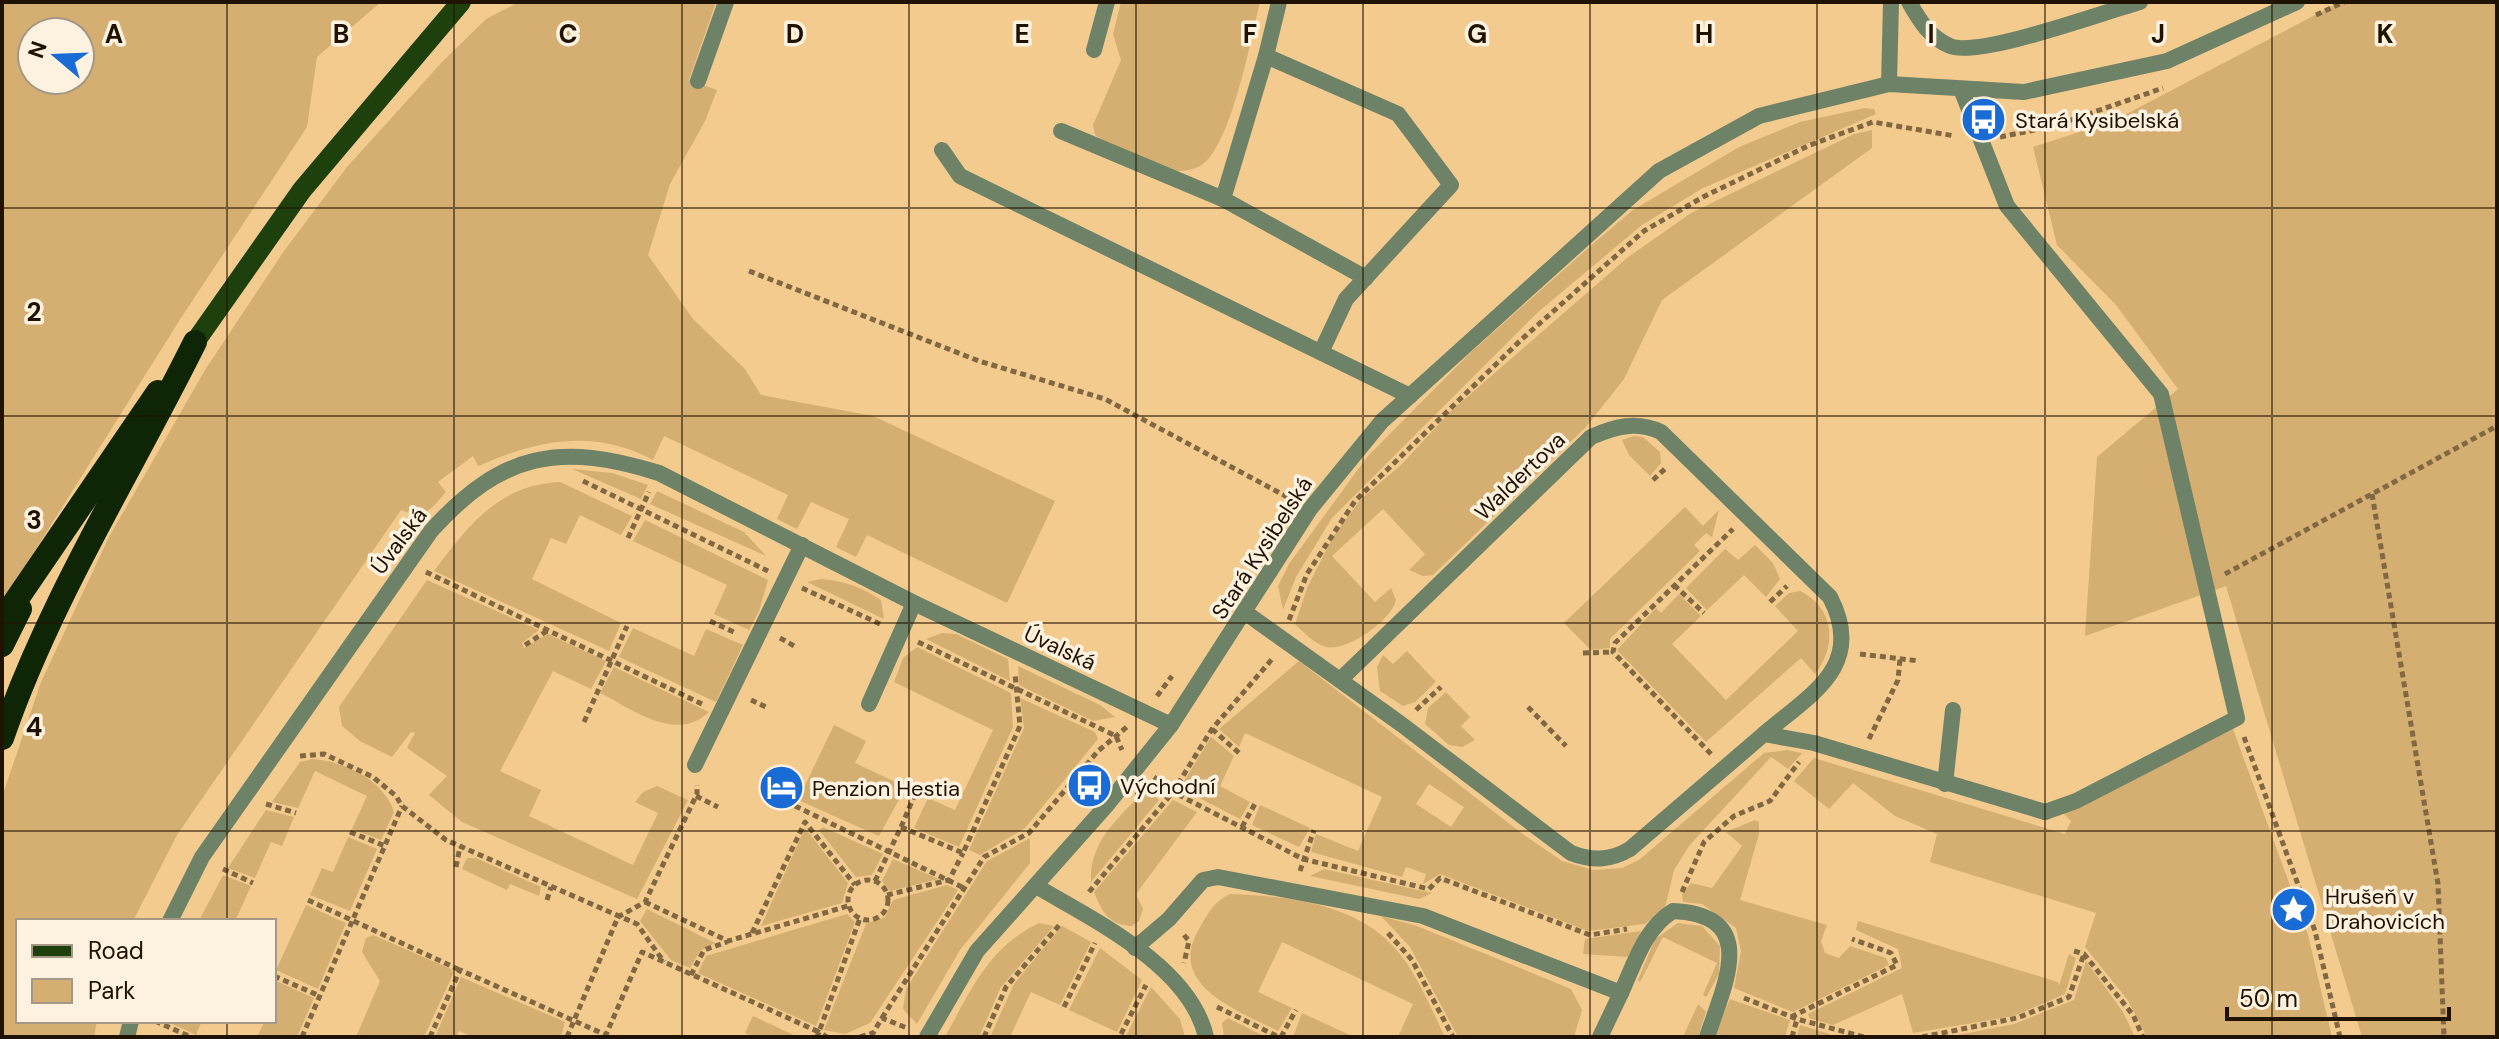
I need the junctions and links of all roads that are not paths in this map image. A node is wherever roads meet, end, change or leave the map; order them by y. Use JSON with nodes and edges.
{"nodes":[{"id":1,"x":461,"y":2,"type":"edge"},
{"id":2,"x":726,"y":2,"type":"edge"},
{"id":3,"x":1107,"y":2,"type":"edge"},
{"id":4,"x":1279,"y":2,"type":"edge"},
{"id":5,"x":1891,"y":2,"type":"edge"},
{"id":6,"x":1909,"y":2,"type":"edge"},
{"id":7,"x":2140,"y":2,"type":"edge"},
{"id":8,"x":2297,"y":2,"type":"edge"},
{"id":9,"x":1094,"y":50,"type":"dead end"},
{"id":10,"x":1266,"y":56,"type":"junction"},
{"id":11,"x":698,"y":81,"type":"dead end"},
{"id":12,"x":1889,"y":84,"type":"junction"},
{"id":13,"x":1961,"y":89,"type":"junction"},
{"id":14,"x":1061,"y":131,"type":"dead end"},
{"id":15,"x":942,"y":150,"type":"dead end"},
{"id":16,"x":1223,"y":199,"type":"junction"},
{"id":17,"x":1366,"y":278,"type":"junction"},
{"id":18,"x":195,"y":342,"type":"junction"},
{"id":19,"x":1322,"y":350,"type":"junction"},
{"id":20,"x":1410,"y":396,"type":"junction"},
{"id":21,"x":802,"y":545,"type":"junction"},
{"id":22,"x":47,"y":557,"type":"junction"},
{"id":23,"x":914,"y":603,"type":"junction"},
{"id":24,"x":1246,"y":613,"type":"junction"},
{"id":25,"x":2,"y":621,"type":"edge"},
{"id":26,"x":2,"y":645,"type":"edge"},
{"id":27,"x":1340,"y":680,"type":"junction"},
{"id":28,"x":869,"y":704,"type":"dead end"},
{"id":29,"x":1953,"y":710,"type":"dead end"},
{"id":30,"x":1171,"y":725,"type":"junction"},
{"id":31,"x":1764,"y":734,"type":"junction"},
{"id":32,"x":2,"y":738,"type":"edge"},
{"id":33,"x":695,"y":765,"type":"road end"},
{"id":34,"x":1945,"y":784,"type":"junction"},
{"id":35,"x":1036,"y":886,"type":"junction"},
{"id":36,"x":171,"y":919,"type":"edge"},
{"id":37,"x":1135,"y":948,"type":"junction"},
{"id":38,"x":1621,"y":993,"type":"junction"},
{"id":39,"x":927,"y":1036,"type":"edge"},
{"id":40,"x":1206,"y":1037,"type":"edge"},
{"id":41,"x":1600,"y":1037,"type":"edge"},
{"id":42,"x":1707,"y":1037,"type":"edge"}],
"edges":[{"from":1,"to":18,"type":"main road"},
{"from":2,"to":11,"type":"street"},
{"from":3,"to":9,"type":"street"},
{"from":4,"to":10,"type":"street"},
{"from":5,"to":12,"type":"street"},
{"from":6,"to":7,"type":"street"},
{"from":8,"to":13,"type":"street","name":"Stará Kysibelská"},
{"from":10,"to":16,"type":"street"},
{"from":10,"to":17,"type":"street"},
{"from":12,"to":13,"type":"street","name":"Stará Kysibelská"},
{"from":12,"to":20,"type":"street","name":"Stará Kysibelská"},
{"from":13,"to":34,"type":"street"},
{"from":14,"to":16,"type":"street"},
{"from":15,"to":19,"type":"street"},
{"from":16,"to":17,"type":"street"},
{"from":17,"to":19,"type":"street"},
{"from":18,"to":22,"type":"highway"},
{"from":18,"to":32,"type":"highway"},
{"from":19,"to":20,"type":"street"},
{"from":20,"to":24,"type":"street","name":"Stará Kysibelská"},
{"from":21,"to":23,"type":"street","name":"Úvalská"},
{"from":21,"to":33,"type":"street"},
{"from":21,"to":36,"type":"street","name":"Úvalská"},
{"from":22,"to":25,"type":"highway"},
{"from":22,"to":26,"type":"highway"},
{"from":23,"to":28,"type":"street"},
{"from":23,"to":30,"type":"street","name":"Úvalská"},
{"from":24,"to":27,"type":"street"},
{"from":24,"to":30,"type":"street","name":"Stará Kysibelská"},
{"from":27,"to":31,"type":"street"},
{"from":27,"to":31,"type":"street","name":"Waldertova"},
{"from":29,"to":34,"type":"street"},
{"from":30,"to":35,"type":"street","name":"Stará Kysibelská"},
{"from":31,"to":34,"type":"street"},
{"from":35,"to":37,"type":"street"},
{"from":35,"to":39,"type":"street","name":"Stará Kysibelská"},
{"from":37,"to":38,"type":"street"},
{"from":37,"to":40,"type":"street"},
{"from":38,"to":41,"type":"street"},
{"from":38,"to":42,"type":"street"}]}
